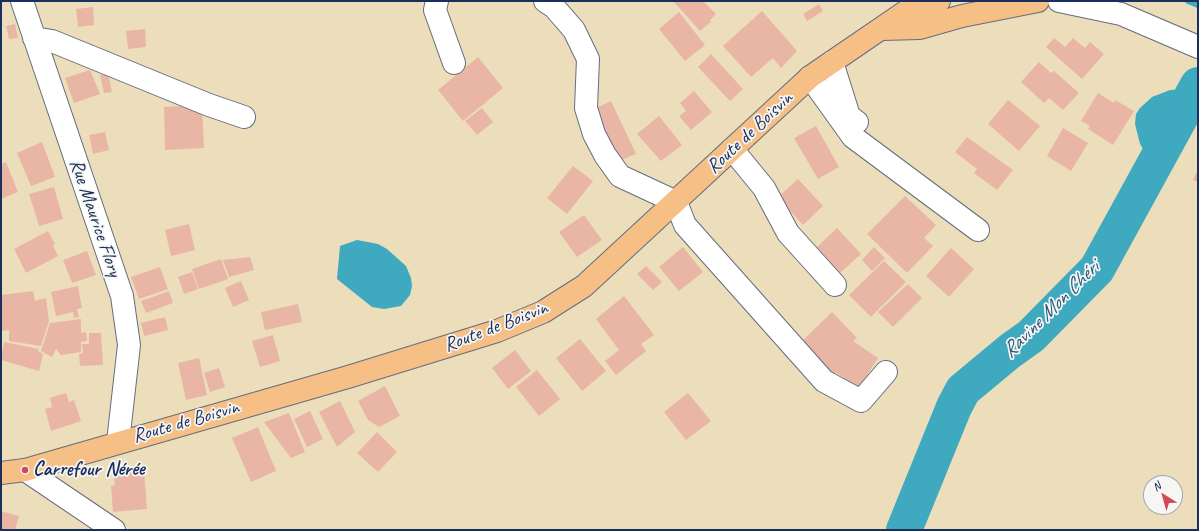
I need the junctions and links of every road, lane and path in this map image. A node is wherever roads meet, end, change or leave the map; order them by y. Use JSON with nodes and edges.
{"nodes":[{"id":1,"x":22,"y":1,"type":"edge"},
{"id":2,"x":437,"y":1,"type":"edge"},
{"id":3,"x":545,"y":1,"type":"edge"},
{"id":4,"x":940,"y":1,"type":"edge"},
{"id":5,"x":1038,"y":1,"type":"edge"},
{"id":6,"x":1059,"y":1,"type":"edge"},
{"id":7,"x":1113,"y":8,"type":"edge"},
{"id":8,"x":882,"y":29,"type":"junction"},
{"id":9,"x":34,"y":38,"type":"junction"},
{"id":10,"x":1198,"y":47,"type":"edge"},
{"id":11,"x":832,"y":62,"type":"junction"},
{"id":12,"x":454,"y":63,"type":"dead end"},
{"id":13,"x":810,"y":77,"type":"junction"},
{"id":14,"x":244,"y":117,"type":"dead end"},
{"id":15,"x":732,"y":149,"type":"junction"},
{"id":16,"x":964,"y":201,"type":"dead end"},
{"id":17,"x":676,"y":202,"type":"junction"},
{"id":18,"x":978,"y":230,"type":"dead end"},
{"id":19,"x":834,"y":285,"type":"dead end"},
{"id":20,"x":886,"y":372,"type":"dead end"},
{"id":21,"x":118,"y":442,"type":"junction"},
{"id":22,"x":24,"y":470,"type":"junction"},
{"id":23,"x":1,"y":473,"type":"edge"},
{"id":24,"x":114,"y":530,"type":"edge"}],
"edges":[{"from":1,"to":9,"type":"street","name":"Rue Maurice Flory"},
{"from":2,"to":12,"type":"street"},
{"from":3,"to":17,"type":"street"},
{"from":4,"to":8,"type":"main road","name":"Route de Boisvin"},
{"from":5,"to":8,"type":"main road"},
{"from":6,"to":7,"type":"street"},
{"from":7,"to":10,"type":"street"},
{"from":8,"to":11,"type":"main road","name":"Route de Boisvin"},
{"from":9,"to":14,"type":"street"},
{"from":9,"to":21,"type":"street","name":"Rue Maurice Flory"},
{"from":11,"to":13,"type":"main road","name":"Route de Boisvin"},
{"from":11,"to":16,"type":"street"},
{"from":13,"to":15,"type":"main road","name":"Route de Boisvin"},
{"from":13,"to":18,"type":"street"},
{"from":15,"to":17,"type":"main road","name":"Route de Boisvin"},
{"from":15,"to":19,"type":"street"},
{"from":17,"to":20,"type":"street"},
{"from":17,"to":21,"type":"main road","name":"Route de Boisvin"},
{"from":21,"to":22,"type":"main road","name":"Route de Boisvin"},
{"from":22,"to":23,"type":"main road","name":"Route de Boisvin"},
{"from":22,"to":24,"type":"street"}]}
